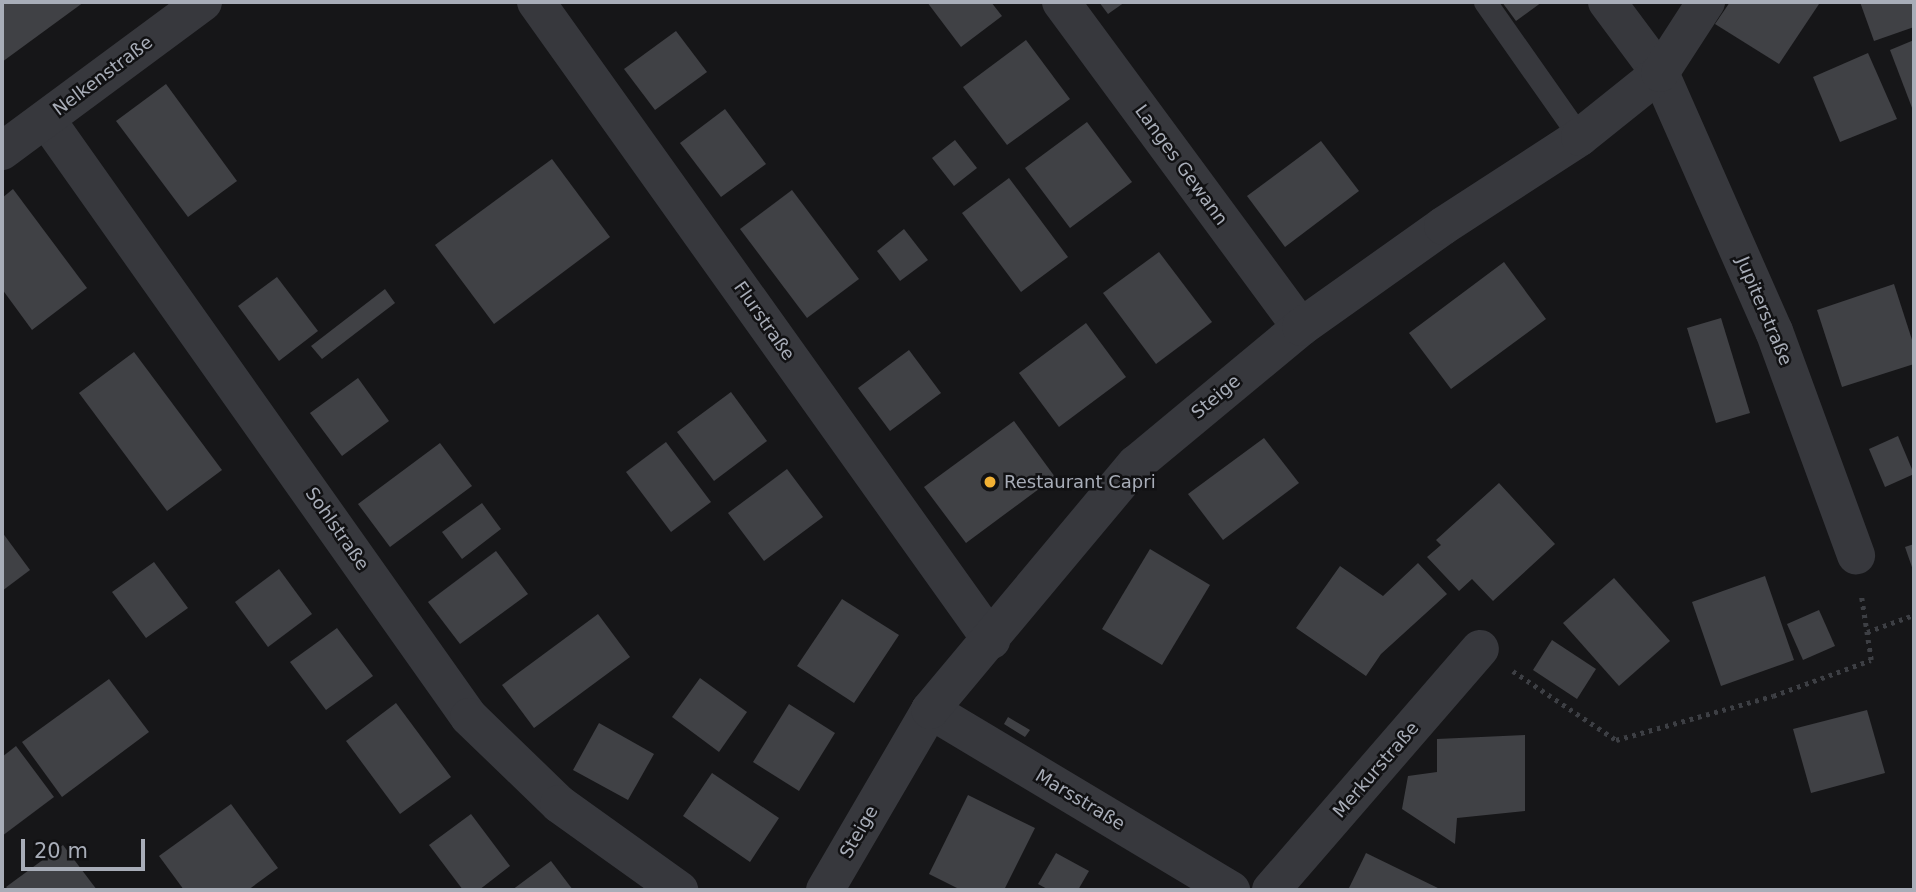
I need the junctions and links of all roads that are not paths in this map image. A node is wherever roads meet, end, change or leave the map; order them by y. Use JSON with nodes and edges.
{"nodes":[{"id":1,"x":203,"y":2,"type":"edge"},
{"id":2,"x":1061,"y":2,"type":"edge"},
{"id":3,"x":1485,"y":2,"type":"edge"},
{"id":4,"x":1607,"y":2,"type":"edge"},
{"id":5,"x":1706,"y":2,"type":"edge"},
{"id":6,"x":552,"y":7,"type":"edge"},
{"id":7,"x":1660,"y":73,"type":"junction"},
{"id":8,"x":46,"y":119,"type":"junction"},
{"id":9,"x":1580,"y":137,"type":"junction"},
{"id":10,"x":2,"y":151,"type":"edge"},
{"id":11,"x":1301,"y":327,"type":"junction"},
{"id":12,"x":1856,"y":555,"type":"road end"},
{"id":13,"x":991,"y":640,"type":"junction"},
{"id":14,"x":1480,"y":649,"type":"road end"},
{"id":15,"x":930,"y":710,"type":"junction"},
{"id":16,"x":679,"y":890,"type":"edge"},
{"id":17,"x":825,"y":890,"type":"edge"},
{"id":18,"x":1231,"y":890,"type":"edge"},
{"id":19,"x":1271,"y":890,"type":"edge"}],
"edges":[{"from":1,"to":8,"type":"street","name":"Nelkenstraße"},
{"from":2,"to":11,"type":"street","name":"Langes Gewann"},
{"from":3,"to":9,"type":"lane"},
{"from":4,"to":7,"type":"street","name":"Jupiterstraße"},
{"from":5,"to":7,"type":"street","name":"Steige"},
{"from":6,"to":13,"type":"street","name":"Flurstraße"},
{"from":7,"to":9,"type":"street","name":"Steige"},
{"from":7,"to":12,"type":"street","name":"Jupiterstraße"},
{"from":8,"to":10,"type":"street","name":"Nelkenstraße"},
{"from":8,"to":16,"type":"street","name":"Sohlstraße"},
{"from":9,"to":11,"type":"street","name":"Steige"},
{"from":11,"to":13,"type":"street","name":"Steige"},
{"from":13,"to":15,"type":"street","name":"Steige"},
{"from":14,"to":19,"type":"street","name":"Merkurstraße"},
{"from":15,"to":17,"type":"street","name":"Steige"},
{"from":15,"to":18,"type":"street","name":"Marsstraße"}]}
